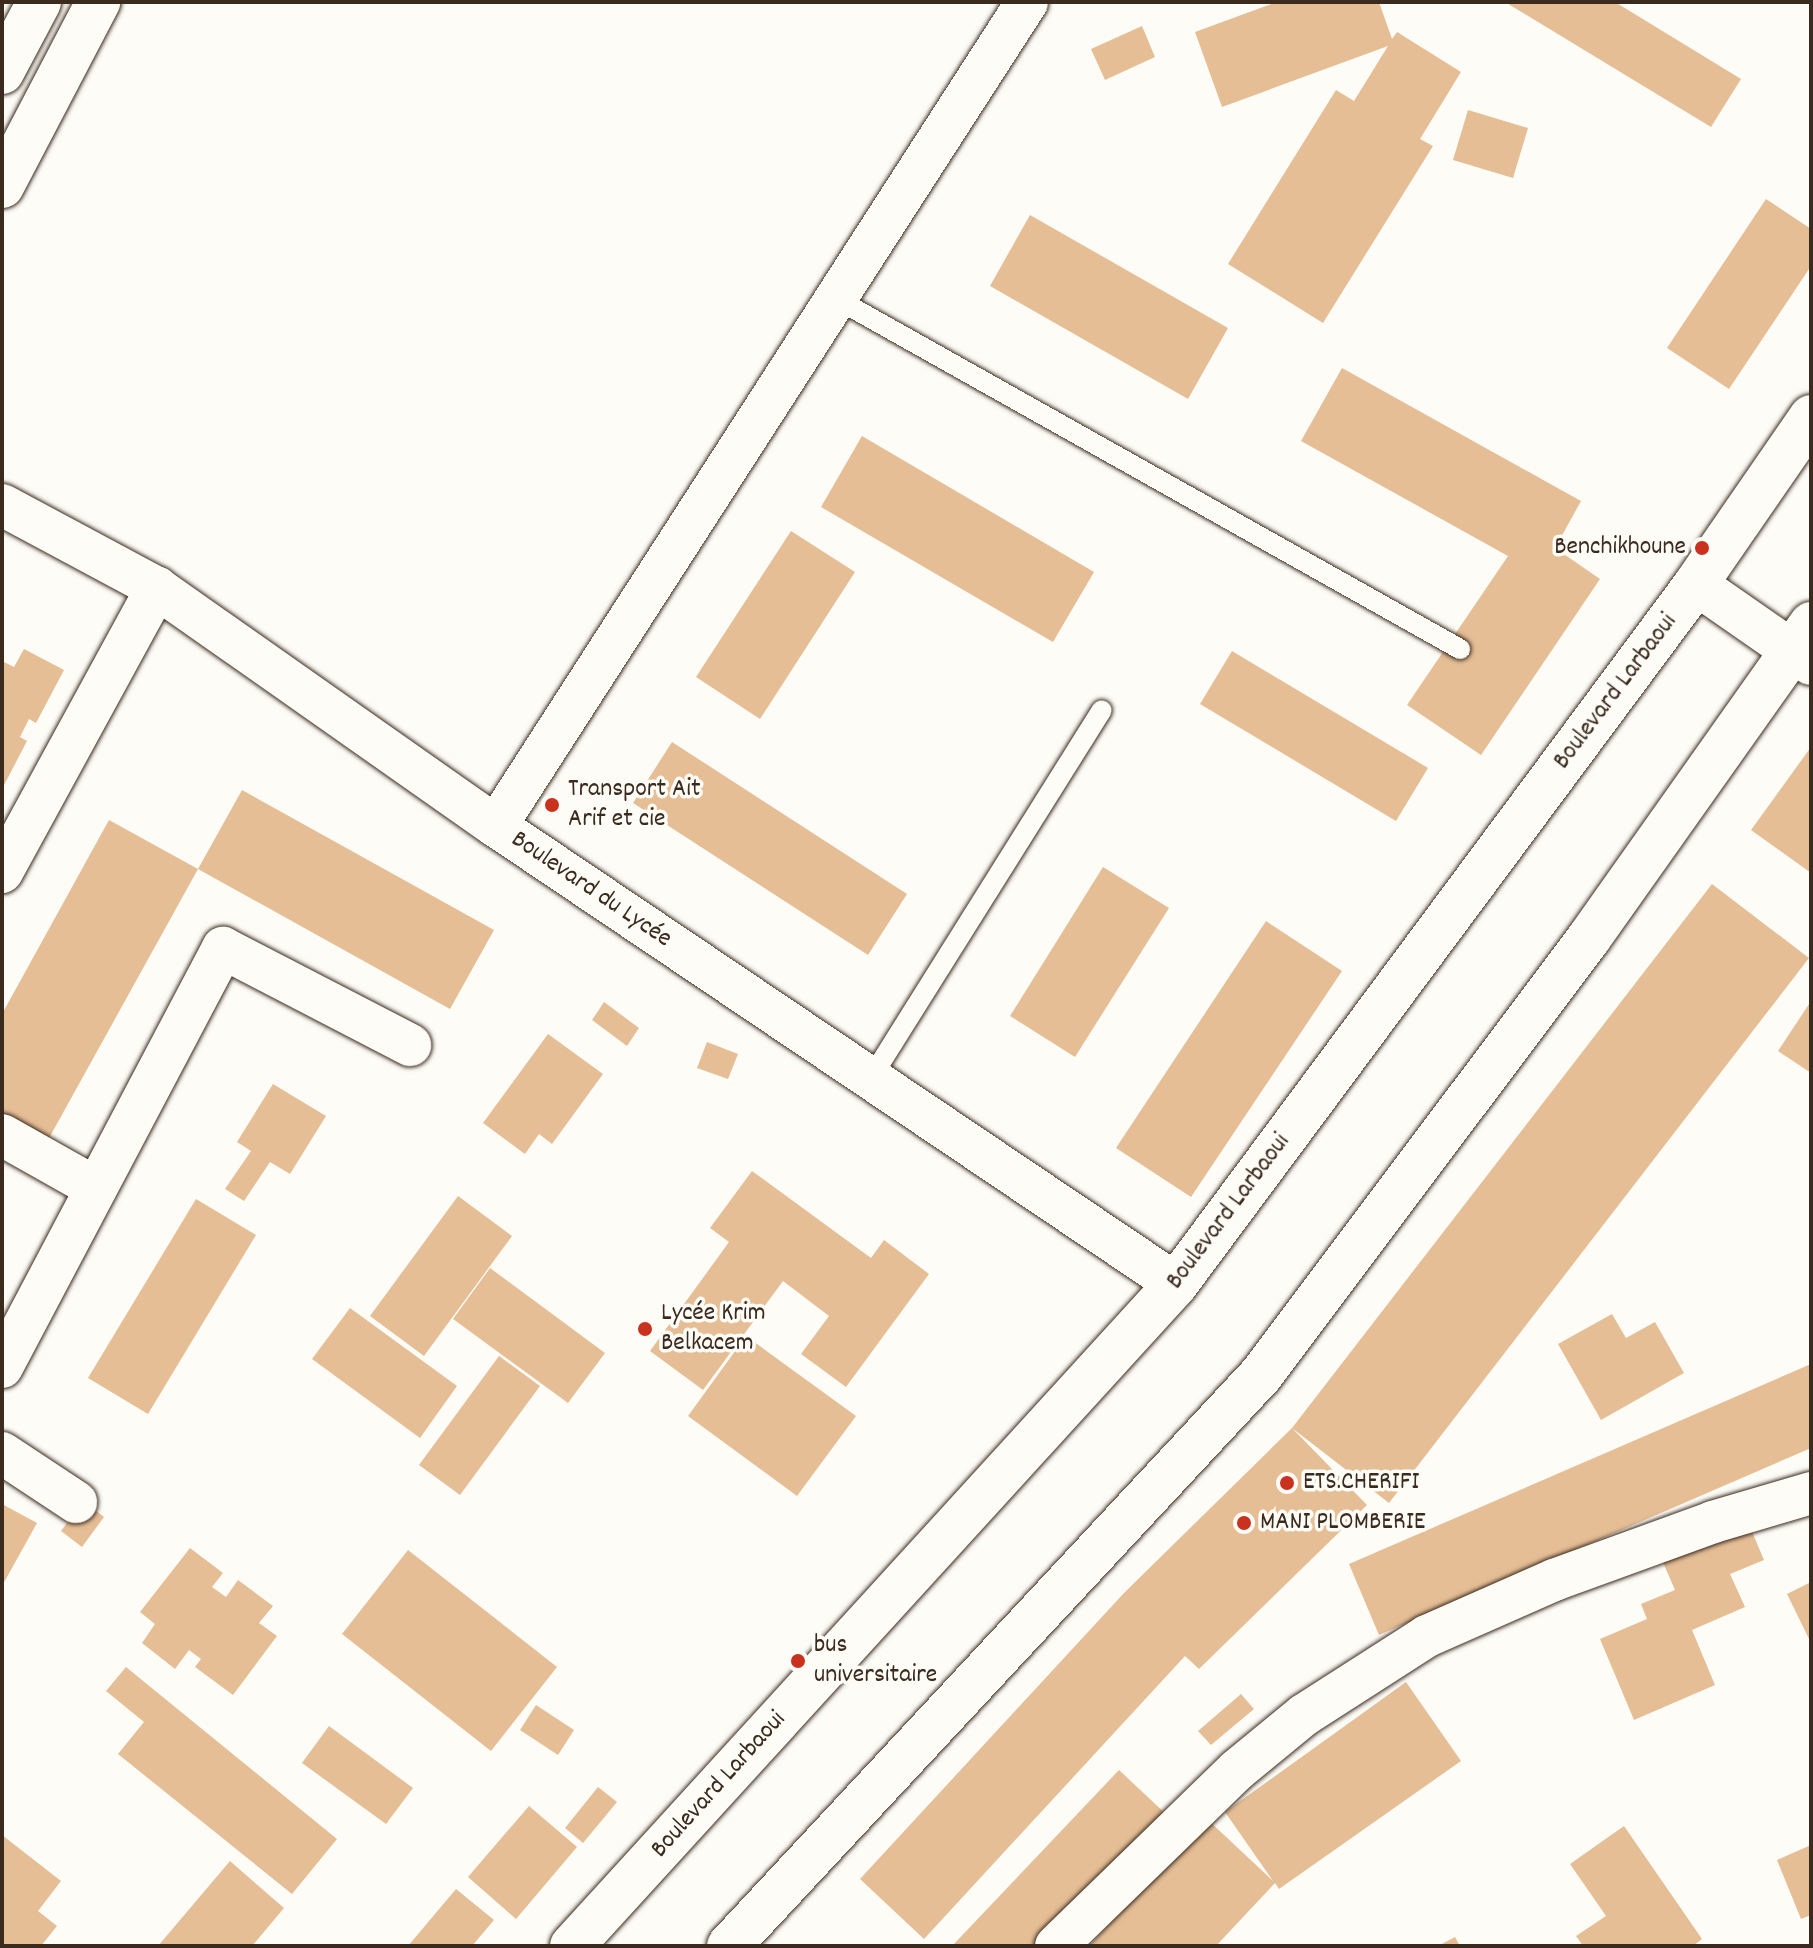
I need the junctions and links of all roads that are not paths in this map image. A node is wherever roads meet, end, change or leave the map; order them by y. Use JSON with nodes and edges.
{"nodes":[{"id":1,"x":39,"y":2,"type":"edge"},
{"id":2,"x":98,"y":2,"type":"edge"},
{"id":3,"x":1027,"y":2,"type":"edge"},
{"id":4,"x":2,"y":72,"type":"edge"},
{"id":5,"x":2,"y":186,"type":"edge"},
{"id":6,"x":835,"y":298,"type":"junction"},
{"id":7,"x":1811,"y":417,"type":"edge"},
{"id":8,"x":2,"y":505,"type":"edge"},
{"id":9,"x":1696,"y":584,"type":"junction"},
{"id":10,"x":157,"y":588,"type":"junction"},
{"id":11,"x":1805,"y":646,"type":"edge"},
{"id":12,"x":1460,"y":649,"type":"dead end"},
{"id":13,"x":1102,"y":710,"type":"dead end"},
{"id":14,"x":496,"y":826,"type":"junction"},
{"id":15,"x":2,"y":872,"type":"edge"},
{"id":16,"x":410,"y":1045,"type":"dead end"},
{"id":17,"x":871,"y":1078,"type":"junction"},
{"id":18,"x":2,"y":1135,"type":"edge"},
{"id":19,"x":96,"y":1188,"type":"junction"},
{"id":20,"x":1176,"y":1284,"type":"junction"},
{"id":21,"x":2,"y":1367,"type":"edge"},
{"id":22,"x":2,"y":1453,"type":"edge"},
{"id":23,"x":1811,"y":1493,"type":"edge"},
{"id":24,"x":76,"y":1502,"type":"dead end"},
{"id":25,"x":572,"y":1946,"type":"edge"},
{"id":26,"x":729,"y":1946,"type":"edge"},
{"id":27,"x":1056,"y":1946,"type":"edge"}],
"edges":[{"from":1,"to":4,"type":"main road"},
{"from":2,"to":5,"type":"main road"},
{"from":3,"to":6,"type":"street"},
{"from":6,"to":12,"type":"lane"},
{"from":6,"to":14,"type":"street"},
{"from":7,"to":9,"type":"main road","name":"Boulevard Larbaoui"},
{"from":8,"to":10,"type":"street","name":"Boulevard du Lycée"},
{"from":9,"to":11,"type":"street"},
{"from":9,"to":20,"type":"main road","name":"Boulevard Larbaoui"},
{"from":10,"to":14,"type":"street","name":"Boulevard du Lycée"},
{"from":10,"to":15,"type":"street"},
{"from":11,"to":26,"type":"main road"},
{"from":13,"to":17,"type":"lane"},
{"from":14,"to":17,"type":"street","name":"Boulevard du Lycée"},
{"from":16,"to":19,"type":"street"},
{"from":17,"to":20,"type":"street","name":"Boulevard du Lycée"},
{"from":18,"to":19,"type":"street"},
{"from":19,"to":21,"type":"street"},
{"from":20,"to":25,"type":"main road","name":"Boulevard Larbaoui"},
{"from":22,"to":24,"type":"street"},
{"from":23,"to":27,"type":"street"}]}
